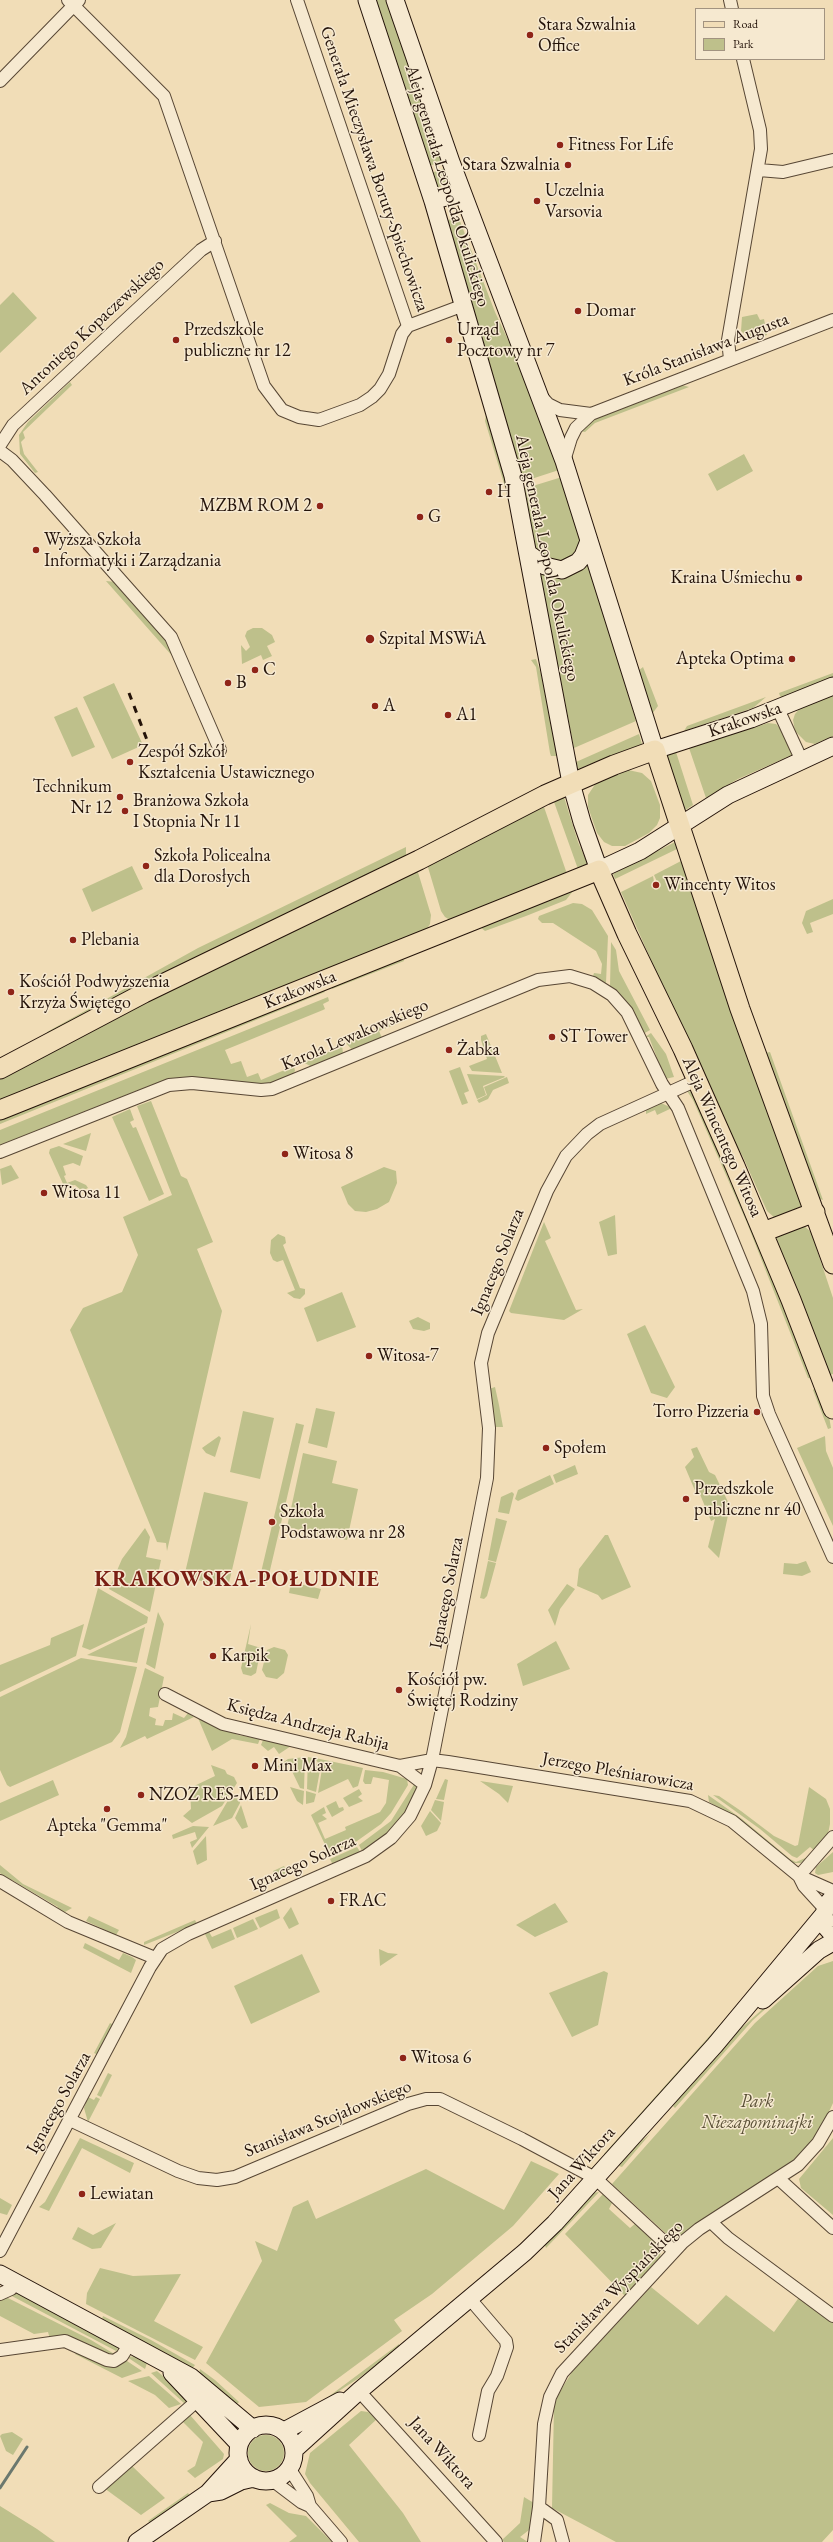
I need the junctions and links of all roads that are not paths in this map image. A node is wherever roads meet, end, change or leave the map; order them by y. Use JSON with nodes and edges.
{"nodes":[{"id":1,"x":297,"y":0,"type":"edge"},
{"id":2,"x":367,"y":0,"type":"edge"},
{"id":3,"x":395,"y":0,"type":"edge"},
{"id":4,"x":73,"y":2,"type":"edge"},
{"id":5,"x":743,"y":60,"type":"edge"},
{"id":6,"x":0,"y":80,"type":"edge"},
{"id":7,"x":833,"y":160,"type":"edge"},
{"id":8,"x":759,"y":170,"type":"junction"},
{"id":9,"x":462,"y":192,"type":"junction"},
{"id":10,"x":433,"y":201,"type":"junction"},
{"id":11,"x":215,"y":241,"type":"junction"},
{"id":12,"x":464,"y":306,"type":"junction"},
{"id":13,"x":833,"y":320,"type":"edge"},
{"id":14,"x":408,"y":326,"type":"junction"},
{"id":15,"x":730,"y":359,"type":"junction"},
{"id":16,"x":538,"y":392,"type":"junction"},
{"id":17,"x":591,"y":414,"type":"junction"},
{"id":18,"x":0,"y":444,"type":"edge"},
{"id":19,"x":0,"y":451,"type":"edge"},
{"id":20,"x":564,"y":461,"type":"junction"},
{"id":21,"x":589,"y":541,"type":"junction"},
{"id":22,"x":529,"y":554,"type":"junction"},
{"id":23,"x":833,"y":686,"type":"edge"},
{"id":24,"x":778,"y":709,"type":"junction"},
{"id":25,"x":833,"y":746,"type":"edge"},
{"id":26,"x":220,"y":750,"type":"dead end"},
{"id":27,"x":655,"y":750,"type":"junction"},
{"id":28,"x":802,"y":761,"type":"junction"},
{"id":29,"x":571,"y":783,"type":"junction"},
{"id":30,"x":679,"y":827,"type":"junction"},
{"id":31,"x":599,"y":870,"type":"junction"},
{"id":32,"x":0,"y":1069,"type":"edge"},
{"id":33,"x":697,"y":1080,"type":"junction"},
{"id":34,"x":667,"y":1094,"type":"junction"},
{"id":35,"x":0,"y":1110,"type":"edge"},
{"id":36,"x":0,"y":1152,"type":"edge"},
{"id":37,"x":816,"y":1212,"type":"junction"},
{"id":38,"x":763,"y":1232,"type":"junction"},
{"id":39,"x":833,"y":1264,"type":"edge"},
{"id":40,"x":833,"y":1409,"type":"edge"},
{"id":41,"x":833,"y":1557,"type":"edge"},
{"id":42,"x":165,"y":1694,"type":"dead end"},
{"id":43,"x":432,"y":1760,"type":"junction"},
{"id":44,"x":400,"y":1766,"type":"junction"},
{"id":45,"x":426,"y":1785,"type":"junction"},
{"id":46,"x":833,"y":1837,"type":"edge"},
{"id":47,"x":799,"y":1876,"type":"junction"},
{"id":48,"x":0,"y":1881,"type":"edge"},
{"id":49,"x":833,"y":1891,"type":"edge"},
{"id":50,"x":827,"y":1907,"type":"edge"},
{"id":51,"x":833,"y":1935,"type":"edge"},
{"id":52,"x":833,"y":1942,"type":"edge"},
{"id":53,"x":155,"y":1958,"type":"junction"},
{"id":54,"x":715,"y":2045,"type":"junction"},
{"id":55,"x":833,"y":2117,"type":"edge"},
{"id":56,"x":70,"y":2120,"type":"junction"},
{"id":57,"x":595,"y":2178,"type":"junction"},
{"id":58,"x":779,"y":2179,"type":"junction"},
{"id":59,"x":711,"y":2222,"type":"junction"},
{"id":60,"x":833,"y":2228,"type":"edge"},
{"id":61,"x":0,"y":2251,"type":"edge"},
{"id":62,"x":674,"y":2251,"type":"junction"},
{"id":63,"x":0,"y":2274,"type":"edge"},
{"id":64,"x":15,"y":2283,"type":"junction"},
{"id":65,"x":0,"y":2294,"type":"edge"},
{"id":66,"x":470,"y":2299,"type":"junction"},
{"id":67,"x":833,"y":2316,"type":"edge"},
{"id":68,"x":130,"y":2343,"type":"junction"},
{"id":69,"x":0,"y":2350,"type":"edge"},
{"id":70,"x":162,"y":2363,"type":"junction"},
{"id":71,"x":359,"y":2391,"type":"junction"},
{"id":72,"x":198,"y":2400,"type":"junction"},
{"id":73,"x":252,"y":2429,"type":"junction"},
{"id":74,"x":284,"y":2431,"type":"junction"},
{"id":75,"x":479,"y":2435,"type":"dead end"},
{"id":76,"x":294,"y":2450,"type":"junction"},
{"id":77,"x":239,"y":2452,"type":"junction"},
{"id":78,"x":289,"y":2468,"type":"junction"},
{"id":79,"x":254,"y":2478,"type":"junction"},
{"id":80,"x":272,"y":2480,"type":"junction"},
{"id":81,"x":98,"y":2487,"type":"dead end"},
{"id":82,"x":208,"y":2493,"type":"junction"},
{"id":83,"x":310,"y":2506,"type":"junction"},
{"id":84,"x":539,"y":2507,"type":"junction"},
{"id":85,"x":137,"y":2542,"type":"edge"},
{"id":86,"x":341,"y":2542,"type":"edge"},
{"id":87,"x":496,"y":2542,"type":"edge"},
{"id":88,"x":534,"y":2542,"type":"edge"},
{"id":89,"x":562,"y":2542,"type":"edge"}],
"edges":[{"from":1,"to":14,"type":"street","name":"Generała Mieczysława Boruty-Spiechowicza"},
{"from":2,"to":10,"type":"main road","name":"Aleja generała Leopolda Okulickiego"},
{"from":3,"to":9,"type":"main road","name":"Aleja generała Leopolda Okulickiego"},
{"from":4,"to":6,"type":"street"},
{"from":4,"to":11,"type":"street","name":"Generała Mieczysława Boruty-Spiechowicza"},
{"from":5,"to":8,"type":"street"},
{"from":7,"to":8,"type":"street"},
{"from":8,"to":15,"type":"street"},
{"from":9,"to":10,"type":"main road"},
{"from":9,"to":16,"type":"main road","name":"Aleja generała Leopolda Okulickiego"},
{"from":10,"to":12,"type":"main road","name":"Aleja generała Leopolda Okulickiego"},
{"from":11,"to":14,"type":"street","name":"Generała Mieczysława Boruty-Spiechowicza"},
{"from":11,"to":18,"type":"street","name":"Antoniego Kopaczewskiego"},
{"from":12,"to":14,"type":"street","name":"Generała Mieczysława Boruty-Spiechowicza"},
{"from":12,"to":22,"type":"main road","name":"Aleja generała Leopolda Okulickiego"},
{"from":13,"to":15,"type":"street","name":"Króla Stanisława Augusta"},
{"from":15,"to":17,"type":"street","name":"Króla Stanisława Augusta"},
{"from":16,"to":17,"type":"street","name":"Króla Stanisława Augusta"},
{"from":16,"to":20,"type":"main road","name":"Aleja generała Leopolda Okulickiego"},
{"from":17,"to":20,"type":"street","name":"Króla Stanisława Augusta"},
{"from":19,"to":26,"type":"street"},
{"from":20,"to":21,"type":"main road","name":"Aleja generała Leopolda Okulickiego"},
{"from":21,"to":22,"type":"main road"},
{"from":21,"to":27,"type":"main road","name":"Aleja generała Leopolda Okulickiego"},
{"from":22,"to":29,"type":"main road","name":"Aleja generała Leopolda Okulickiego"},
{"from":23,"to":24,"type":"main road","name":"Krakowska"},
{"from":24,"to":27,"type":"main road","name":"Krakowska"},
{"from":24,"to":28,"type":"street"},
{"from":25,"to":28,"type":"main road"},
{"from":27,"to":29,"type":"main road"},
{"from":27,"to":30,"type":"main road"},
{"from":28,"to":30,"type":"main road"},
{"from":29,"to":31,"type":"main road","name":"Aleja generała Leopolda Okulickiego"},
{"from":29,"to":32,"type":"main road"},
{"from":30,"to":31,"type":"main road"},
{"from":30,"to":37,"type":"main road"},
{"from":31,"to":33,"type":"main road","name":"Aleja Wincentego Witosa"},
{"from":31,"to":35,"type":"main road","name":"Krakowska"},
{"from":33,"to":34,"type":"street","name":"Ignacego Solarza"},
{"from":33,"to":38,"type":"main road","name":"Aleja Wincentego Witosa"},
{"from":34,"to":36,"type":"street","name":"Karola Lewakowskiego"},
{"from":34,"to":41,"type":"street","name":"Karola Lewakowskiego"},
{"from":34,"to":43,"type":"street","name":"Ignacego Solarza"},
{"from":37,"to":38,"type":"main road"},
{"from":37,"to":39,"type":"main road"},
{"from":38,"to":40,"type":"main road","name":"Aleja Wincentego Witosa"},
{"from":42,"to":44,"type":"street","name":"Księdza Andrzeja Rabija"},
{"from":43,"to":44,"type":"street","name":"Księdza Andrzeja Rabija"},
{"from":43,"to":45,"type":"street","name":"Ignacego Solarza"},
{"from":43,"to":47,"type":"street","name":"Jerzego Pleśniarowicza"},
{"from":44,"to":45,"type":"street","name":"Księdza Andrzeja Rabija"},
{"from":45,"to":53,"type":"street","name":"Ignacego Solarza"},
{"from":46,"to":47,"type":"street"},
{"from":47,"to":49,"type":"street","name":"Jerzego Pleśniarowicza"},
{"from":47,"to":50,"type":"street","name":"Jerzego Pleśniarowicza"},
{"from":48,"to":53,"type":"street"},
{"from":50,"to":51,"type":"main road"},
{"from":50,"to":54,"type":"main road","name":"Jana Wiktora"},
{"from":52,"to":54,"type":"main road","name":"Jana Wiktora"},
{"from":53,"to":56,"type":"street","name":"Ignacego Solarza"},
{"from":54,"to":57,"type":"main road","name":"Jana Wiktora"},
{"from":55,"to":58,"type":"street","name":"Stanisława Wyspiańskiego"},
{"from":56,"to":57,"type":"street","name":"Stanisława Stojałowskiego"},
{"from":56,"to":61,"type":"street","name":"Ignacego Solarza"},
{"from":57,"to":62,"type":"street","name":"Stanisława Stojałowskiego"},
{"from":57,"to":66,"type":"main road","name":"Jana Wiktora"},
{"from":58,"to":59,"type":"street","name":"Stanisława Wyspiańskiego"},
{"from":58,"to":60,"type":"street"},
{"from":59,"to":62,"type":"street","name":"Stanisława Wyspiańskiego"},
{"from":59,"to":67,"type":"street"},
{"from":62,"to":84,"type":"street","name":"Stanisława Wyspiańskiego"},
{"from":63,"to":64,"type":"main road"},
{"from":64,"to":65,"type":"street"},
{"from":64,"to":68,"type":"main road"},
{"from":66,"to":71,"type":"main road","name":"Jana Wiktora"},
{"from":66,"to":75,"type":"street"},
{"from":68,"to":69,"type":"street"},
{"from":68,"to":70,"type":"main road"},
{"from":70,"to":72,"type":"main road"},
{"from":70,"to":73,"type":"main road"},
{"from":71,"to":74,"type":"main road","name":"Jana Wiktora"},
{"from":71,"to":76,"type":"main road","name":"Jana Wiktora"},
{"from":71,"to":87,"type":"street","name":"Jana Wiktora"},
{"from":72,"to":77,"type":"main road"},
{"from":72,"to":81,"type":"street"},
{"from":73,"to":74,"type":"main road"},
{"from":73,"to":77,"type":"main road"},
{"from":74,"to":76,"type":"main road"},
{"from":76,"to":78,"type":"main road"},
{"from":77,"to":79,"type":"main road"},
{"from":77,"to":82,"type":"main road"},
{"from":78,"to":80,"type":"main road"},
{"from":78,"to":83,"type":"street"},
{"from":79,"to":80,"type":"main road"},
{"from":79,"to":82,"type":"main road"},
{"from":80,"to":83,"type":"street"},
{"from":82,"to":85,"type":"main road"},
{"from":83,"to":86,"type":"street"},
{"from":84,"to":88,"type":"street","name":"Stanisława Wyspiańskiego"},
{"from":84,"to":89,"type":"street"}]}
